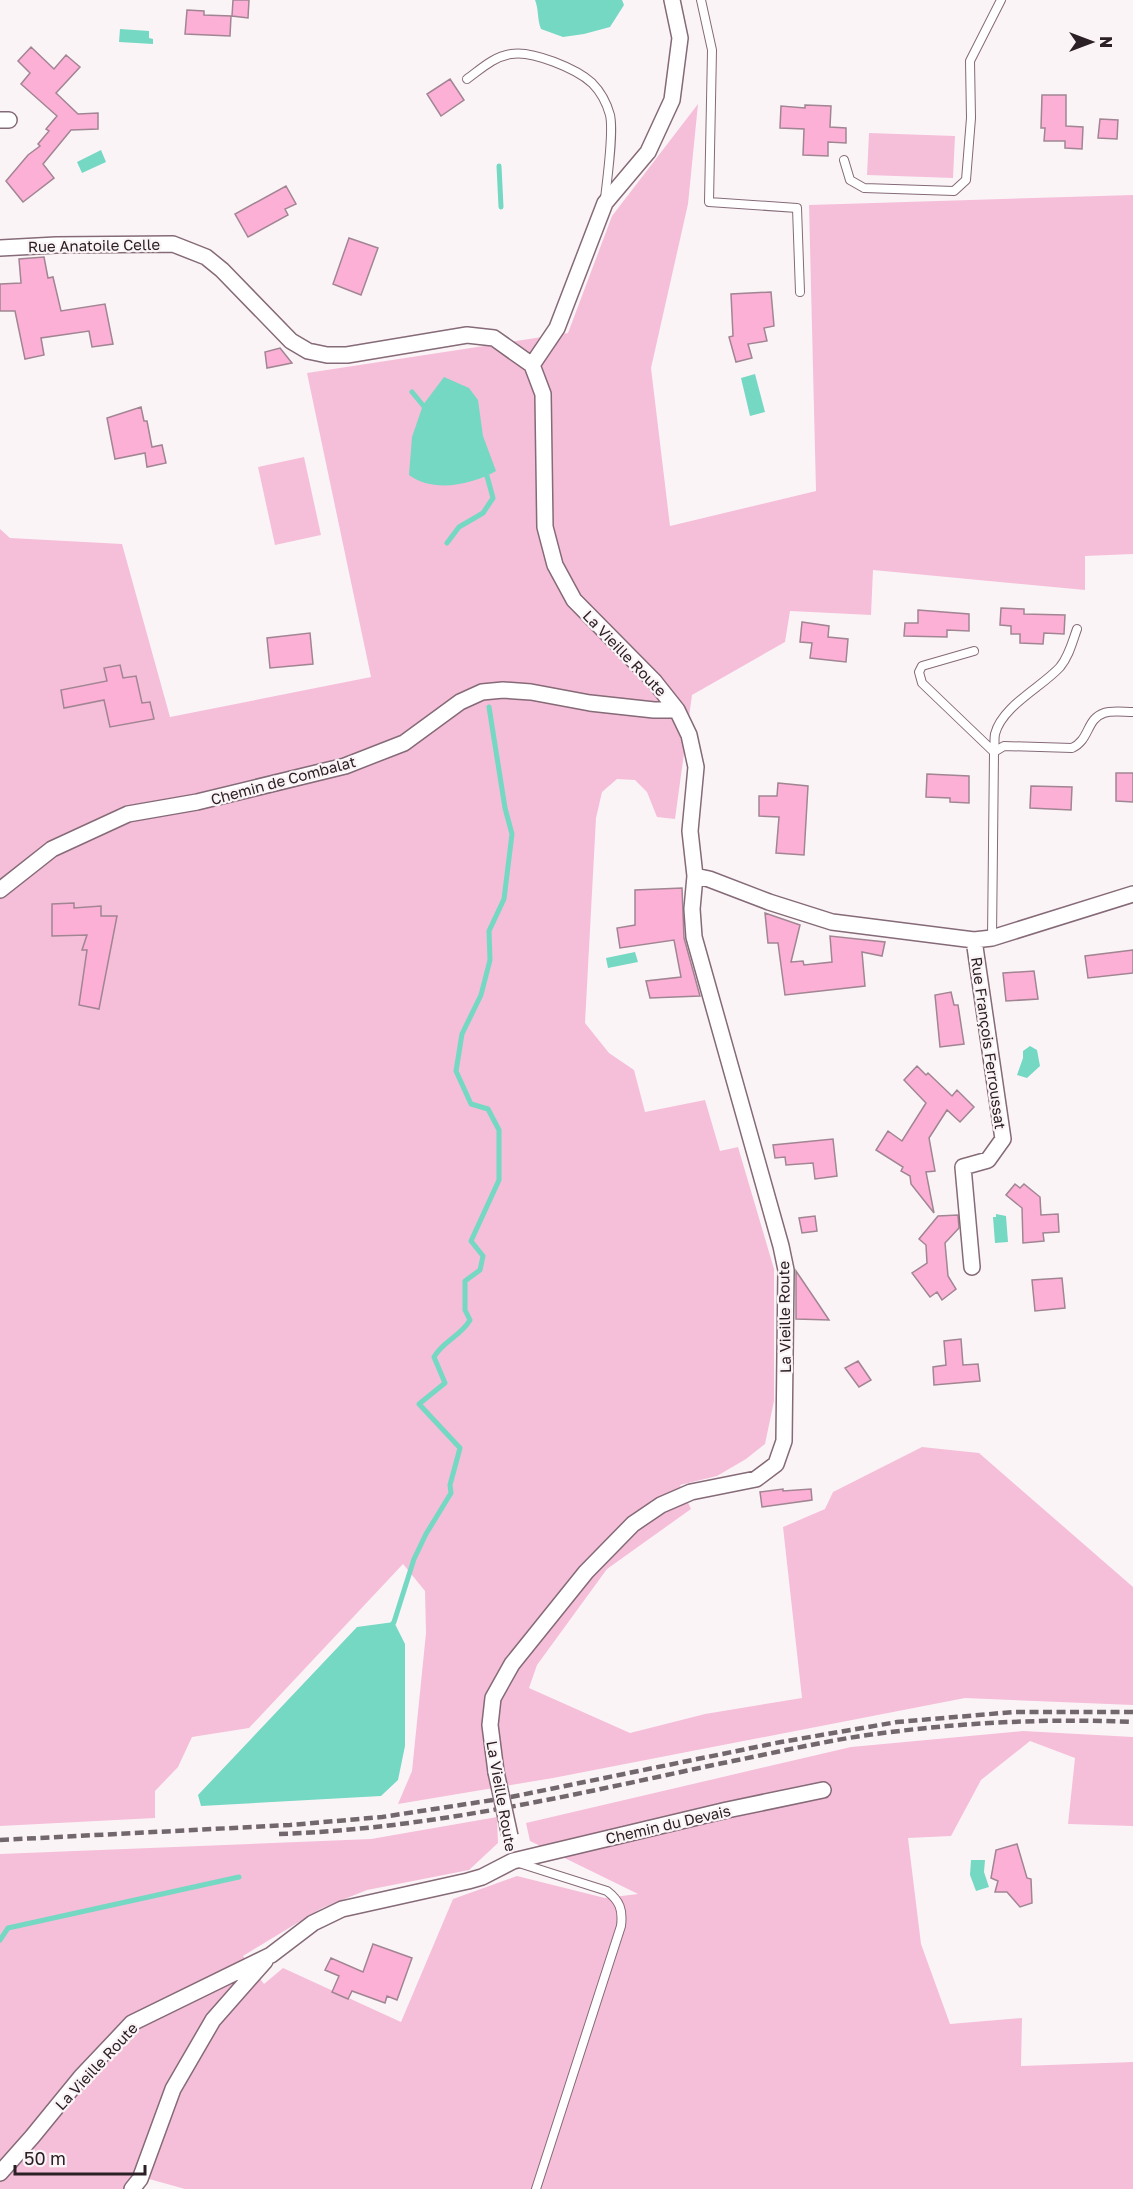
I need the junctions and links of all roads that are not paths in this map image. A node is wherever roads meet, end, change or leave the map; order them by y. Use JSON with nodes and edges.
{"nodes":[{"id":1,"x":672,"y":0,"type":"edge"},
{"id":2,"x":701,"y":0,"type":"edge"},
{"id":3,"x":1001,"y":0,"type":"edge"},
{"id":4,"x":467,"y":80,"type":"dead end"},
{"id":5,"x":844,"y":160,"type":"dead end"},
{"id":6,"x":605,"y":203,"type":"junction"},
{"id":7,"x":0,"y":248,"type":"edge"},
{"id":8,"x":800,"y":292,"type":"dead end"},
{"id":9,"x":532,"y":365,"type":"junction"},
{"id":10,"x":1077,"y":629,"type":"dead end"},
{"id":11,"x":974,"y":651,"type":"dead end"},
{"id":12,"x":677,"y":710,"type":"junction"},
{"id":13,"x":1133,"y":712,"type":"edge"},
{"id":14,"x":994,"y":752,"type":"junction"},
{"id":15,"x":695,"y":876,"type":"junction"},
{"id":16,"x":0,"y":890,"type":"edge"},
{"id":17,"x":1133,"y":894,"type":"edge"},
{"id":18,"x":992,"y":938,"type":"junction"},
{"id":19,"x":974,"y":940,"type":"junction"},
{"id":20,"x":972,"y":1266,"type":"dead end"},
{"id":21,"x":823,"y":1790,"type":"dead end"},
{"id":22,"x":513,"y":1861,"type":"junction"},
{"id":23,"x":271,"y":1955,"type":"junction"},
{"id":24,"x":0,"y":2173,"type":"edge"},
{"id":25,"x":132,"y":2189,"type":"edge"},
{"id":26,"x":536,"y":2189,"type":"edge"}],
"edges":[{"from":1,"to":6,"type":"street"},
{"from":2,"to":8,"type":"lane"},
{"from":3,"to":5,"type":"lane"},
{"from":4,"to":6,"type":"lane"},
{"from":6,"to":9,"type":"street"},
{"from":7,"to":9,"type":"street","name":"Rue Anatoile Celle"},
{"from":9,"to":12,"type":"street","name":"La Vieille Route"},
{"from":10,"to":14,"type":"lane"},
{"from":11,"to":14,"type":"lane"},
{"from":12,"to":15,"type":"street","name":"La Vieille Route"},
{"from":12,"to":16,"type":"street","name":"Chemin de Combalat"},
{"from":13,"to":14,"type":"lane"},
{"from":14,"to":18,"type":"lane"},
{"from":15,"to":19,"type":"street","name":"Rue François Ferroussat"},
{"from":15,"to":22,"type":"street","name":"La Vieille Route","bridge":true},
{"from":17,"to":18,"type":"street","name":"Rue François Ferroussat"},
{"from":18,"to":19,"type":"street","name":"Rue François Ferroussat"},
{"from":19,"to":20,"type":"street","name":"Rue François Ferroussat"},
{"from":21,"to":22,"type":"street","name":"Chemin du Devais"},
{"from":22,"to":23,"type":"street","name":"La Vieille Route"},
{"from":22,"to":26,"type":"lane"},
{"from":23,"to":24,"type":"street","name":"La Vieille Route"},
{"from":23,"to":25,"type":"street"}]}
